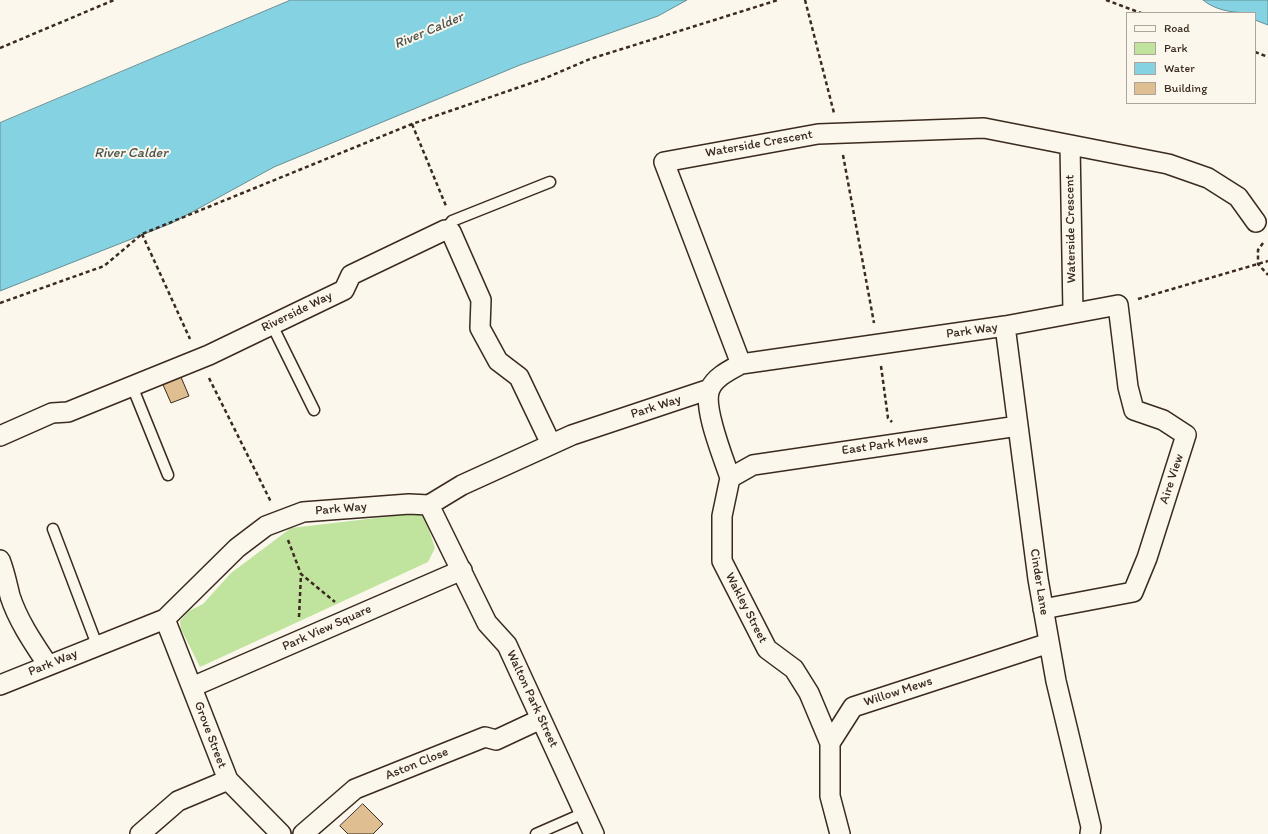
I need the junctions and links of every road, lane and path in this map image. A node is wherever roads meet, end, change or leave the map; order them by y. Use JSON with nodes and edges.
{"nodes":[{"id":1,"x":114,"y":0,"type":"edge"},
{"id":2,"x":778,"y":0,"type":"edge"},
{"id":3,"x":805,"y":0,"type":"edge"},
{"id":4,"x":1106,"y":0,"type":"edge"},
{"id":5,"x":1138,"y":12,"type":"edge"},
{"id":6,"x":0,"y":48,"type":"edge"},
{"id":7,"x":1256,"y":52,"type":"edge"},
{"id":8,"x":1268,"y":57,"type":"edge"},
{"id":9,"x":412,"y":124,"type":"junction"},
{"id":10,"x":839,"y":133,"type":"junction"},
{"id":11,"x":1070,"y":145,"type":"junction"},
{"id":12,"x":550,"y":182,"type":"dead end"},
{"id":13,"x":1256,"y":222,"type":"dead end"},
{"id":14,"x":449,"y":226,"type":"junction"},
{"id":15,"x":1267,"y":239,"type":"edge"},
{"id":16,"x":1268,"y":261,"type":"edge"},
{"id":17,"x":1258,"y":264,"type":"junction"},
{"id":18,"x":1268,"y":275,"type":"edge"},
{"id":19,"x":0,"y":304,"type":"edge"},
{"id":20,"x":1118,"y":305,"type":"junction"},
{"id":21,"x":1073,"y":313,"type":"junction"},
{"id":22,"x":272,"y":325,"type":"junction"},
{"id":23,"x":1005,"y":326,"type":"junction"},
{"id":24,"x":878,"y":345,"type":"junction"},
{"id":25,"x":741,"y":364,"type":"junction"},
{"id":26,"x":132,"y":386,"type":"junction"},
{"id":27,"x":710,"y":389,"type":"junction"},
{"id":28,"x":314,"y":410,"type":"dead end"},
{"id":29,"x":1018,"y":426,"type":"junction"},
{"id":30,"x":0,"y":436,"type":"edge"},
{"id":31,"x":913,"y":441,"type":"junction"},
{"id":32,"x":551,"y":444,"type":"junction"},
{"id":33,"x":168,"y":475,"type":"dead end"},
{"id":34,"x":730,"y":478,"type":"junction"},
{"id":35,"x":429,"y":505,"type":"junction"},
{"id":36,"x":280,"y":520,"type":"junction"},
{"id":37,"x":52,"y":529,"type":"dead end"},
{"id":38,"x":0,"y":560,"type":"edge"},
{"id":39,"x":462,"y":570,"type":"junction"},
{"id":40,"x":301,"y":574,"type":"junction"},
{"id":41,"x":1043,"y":610,"type":"junction"},
{"id":42,"x":165,"y":619,"type":"junction"},
{"id":43,"x":347,"y":619,"type":"junction"},
{"id":44,"x":298,"y":641,"type":"junction"},
{"id":45,"x":1049,"y":643,"type":"junction"},
{"id":46,"x":97,"y":645,"type":"junction"},
{"id":47,"x":48,"y":665,"type":"junction"},
{"id":48,"x":0,"y":685,"type":"edge"},
{"id":49,"x":192,"y":687,"type":"junction"},
{"id":50,"x":541,"y":719,"type":"junction"},
{"id":51,"x":830,"y":743,"type":"junction"},
{"id":52,"x":228,"y":780,"type":"junction"},
{"id":53,"x":584,"y":813,"type":"junction"},
{"id":54,"x":140,"y":834,"type":"edge"},
{"id":55,"x":281,"y":834,"type":"edge"},
{"id":56,"x":303,"y":834,"type":"edge"},
{"id":57,"x":536,"y":834,"type":"edge"},
{"id":58,"x":594,"y":834,"type":"edge"},
{"id":59,"x":840,"y":834,"type":"edge"},
{"id":60,"x":1090,"y":834,"type":"edge"}],
"edges":[{"from":1,"to":6,"type":"path"},
{"from":2,"to":9,"type":"path"},
{"from":3,"to":10,"type":"path"},
{"from":4,"to":5,"type":"path"},
{"from":7,"to":8,"type":"path"},
{"from":9,"to":14,"type":"path"},
{"from":9,"to":19,"type":"path"},
{"from":10,"to":11,"type":"street","name":"Waterside Crescent"},
{"from":10,"to":24,"type":"path"},
{"from":10,"to":25,"type":"street","name":"Waterside Crescent"},
{"from":11,"to":13,"type":"street","name":"Waterside Crescent"},
{"from":11,"to":21,"type":"street","name":"Waterside Crescent"},
{"from":12,"to":14,"type":"lane"},
{"from":14,"to":22,"type":"street","name":"Riverside Way"},
{"from":14,"to":32,"type":"street"},
{"from":15,"to":17,"type":"path"},
{"from":16,"to":17,"type":"path"},
{"from":17,"to":18,"type":"path"},
{"from":17,"to":20,"type":"path"},
{"from":20,"to":21,"type":"street","name":"Park Way"},
{"from":20,"to":41,"type":"street","name":"Aire View"},
{"from":21,"to":23,"type":"street","name":"Park Way"},
{"from":22,"to":26,"type":"street","name":"Riverside Way"},
{"from":22,"to":28,"type":"lane"},
{"from":23,"to":24,"type":"street","name":"Park Way"},
{"from":23,"to":29,"type":"street","name":"Cinder Lane"},
{"from":24,"to":25,"type":"street","name":"Park Way"},
{"from":24,"to":31,"type":"path"},
{"from":25,"to":27,"type":"street","name":"Park Way"},
{"from":26,"to":30,"type":"street","name":"Riverside Way"},
{"from":26,"to":33,"type":"lane"},
{"from":27,"to":32,"type":"street","name":"Park Way"},
{"from":27,"to":34,"type":"street"},
{"from":29,"to":31,"type":"street","name":"East Park Mews"},
{"from":29,"to":41,"type":"street","name":"Cinder Lane"},
{"from":31,"to":34,"type":"street","name":"East Park Mews"},
{"from":32,"to":35,"type":"street","name":"Park Way"},
{"from":34,"to":51,"type":"street","name":"Wakley Street"},
{"from":35,"to":36,"type":"street","name":"Park Way"},
{"from":35,"to":39,"type":"street","name":"Walton Park Street"},
{"from":36,"to":40,"type":"path"},
{"from":36,"to":42,"type":"street","name":"Park Way"},
{"from":37,"to":46,"type":"lane"},
{"from":38,"to":47,"type":"street"},
{"from":39,"to":43,"type":"street","name":"Park View Square"},
{"from":39,"to":50,"type":"street","name":"Walton Park Street"},
{"from":40,"to":43,"type":"path"},
{"from":40,"to":44,"type":"path"},
{"from":41,"to":45,"type":"street","name":"Cinder Lane"},
{"from":42,"to":46,"type":"street","name":"Park Way"},
{"from":42,"to":49,"type":"street","name":"Grove Street"},
{"from":43,"to":44,"type":"street","name":"Park View Square"},
{"from":44,"to":49,"type":"street","name":"Park View Square"},
{"from":45,"to":51,"type":"street","name":"Willow Mews"},
{"from":45,"to":60,"type":"street","name":"Cinder Lane"},
{"from":46,"to":47,"type":"street","name":"Park Way"},
{"from":47,"to":48,"type":"street","name":"Park Way"},
{"from":49,"to":52,"type":"street","name":"Grove Street"},
{"from":50,"to":53,"type":"street","name":"Walton Park Street"},
{"from":50,"to":56,"type":"street","name":"Aston Close"},
{"from":51,"to":59,"type":"street"},
{"from":52,"to":54,"type":"street"},
{"from":52,"to":55,"type":"street","name":"Grove Street"},
{"from":53,"to":57,"type":"lane"},
{"from":53,"to":58,"type":"street","name":"Walton Park Street"}]}
